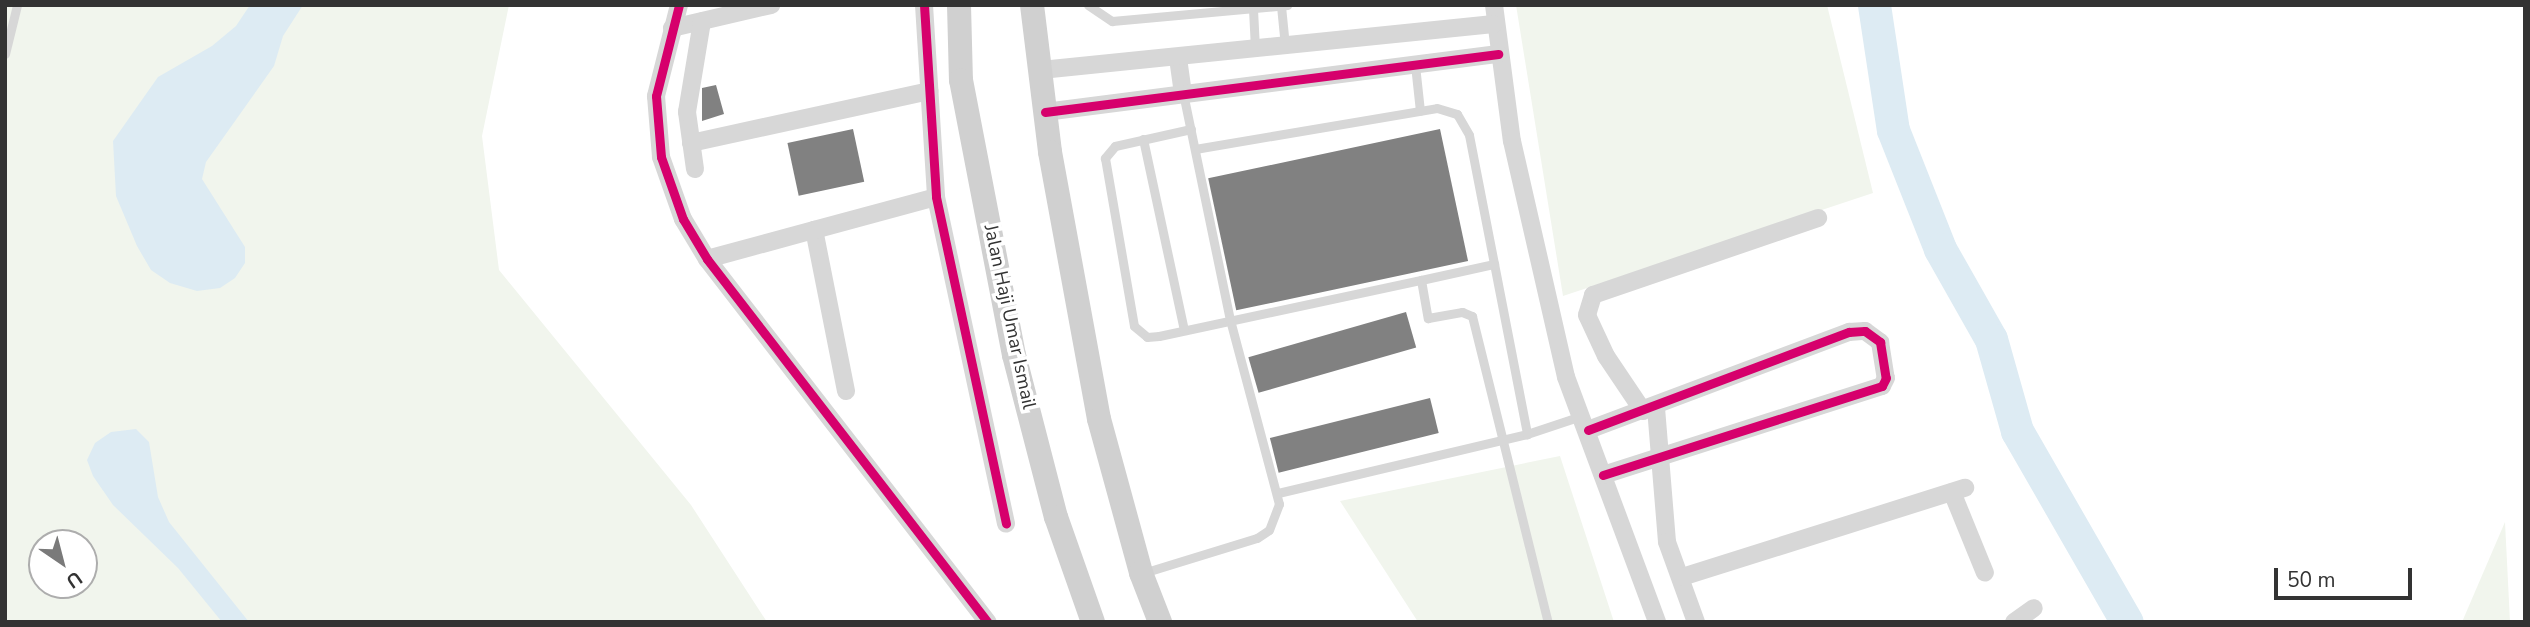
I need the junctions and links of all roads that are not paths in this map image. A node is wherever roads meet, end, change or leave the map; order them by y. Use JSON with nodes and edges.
{"nodes":[{"id":1,"x":17,"y":5,"type":"edge"},
{"id":2,"x":679,"y":5,"type":"edge"},
{"id":3,"x":770,"y":5,"type":"edge"},
{"id":4,"x":923,"y":5,"type":"edge"},
{"id":5,"x":960,"y":5,"type":"edge"},
{"id":6,"x":1032,"y":5,"type":"edge"},
{"id":7,"x":1088,"y":5,"type":"edge"},
{"id":8,"x":1287,"y":5,"type":"edge"},
{"id":9,"x":1493,"y":5,"type":"edge"},
{"id":10,"x":1281,"y":6,"type":"edge"},
{"id":11,"x":1253,"y":9,"type":"junction"},
{"id":12,"x":702,"y":21,"type":"junction"},
{"id":13,"x":1494,"y":24,"type":"junction"},
{"id":14,"x":672,"y":28,"type":"junction"},
{"id":15,"x":1285,"y":46,"type":"junction"},
{"id":16,"x":1255,"y":50,"type":"junction"},
{"id":17,"x":5,"y":54,"type":"edge"},
{"id":18,"x":1498,"y":54,"type":"junction"},
{"id":19,"x":1178,"y":58,"type":"junction"},
{"id":20,"x":1415,"y":65,"type":"junction"},
{"id":21,"x":1041,"y":70,"type":"junction"},
{"id":22,"x":929,"y":91,"type":"junction"},
{"id":23,"x":1183,"y":94,"type":"junction"},
{"id":24,"x":1420,"y":111,"type":"junction"},
{"id":25,"x":1045,"y":112,"type":"junction"},
{"id":26,"x":1191,"y":129,"type":"junction"},
{"id":27,"x":1143,"y":139,"type":"junction"},
{"id":28,"x":691,"y":143,"type":"junction"},
{"id":29,"x":1195,"y":149,"type":"junction"},
{"id":30,"x":695,"y":169,"type":"dead end"},
{"id":31,"x":936,"y":197,"type":"junction"},
{"id":32,"x":1818,"y":218,"type":"dead end"},
{"id":33,"x":814,"y":230,"type":"junction"},
{"id":34,"x":707,"y":259,"type":"junction"},
{"id":35,"x":1494,"y":264,"type":"junction"},
{"id":36,"x":1421,"y":280,"type":"junction"},
{"id":37,"x":1230,"y":320,"type":"junction"},
{"id":38,"x":1184,"y":330,"type":"junction"},
{"id":39,"x":846,"y":391,"type":"dead end"},
{"id":40,"x":1649,"y":410,"type":"junction"},
{"id":41,"x":1584,"y":423,"type":"junction"},
{"id":42,"x":1527,"y":434,"type":"junction"},
{"id":43,"x":1501,"y":440,"type":"junction"},
{"id":44,"x":1664,"y":459,"type":"junction"},
{"id":45,"x":1603,"y":475,"type":"junction"},
{"id":46,"x":1278,"y":493,"type":"junction"},
{"id":47,"x":1006,"y":524,"type":"dead end"},
{"id":48,"x":1141,"y":573,"type":"junction"},
{"id":49,"x":1985,"y":573,"type":"dead end"},
{"id":50,"x":1682,"y":577,"type":"junction"},
{"id":51,"x":2034,"y":608,"type":"dead end"},
{"id":52,"x":988,"y":622,"type":"edge"},
{"id":53,"x":1093,"y":622,"type":"edge"},
{"id":54,"x":1160,"y":622,"type":"edge"},
{"id":55,"x":1548,"y":622,"type":"edge"},
{"id":56,"x":1657,"y":622,"type":"edge"},
{"id":57,"x":1696,"y":622,"type":"edge"},
{"id":58,"x":2014,"y":622,"type":"edge"}],
"edges":[{"from":1,"to":17,"type":"lane"},
{"from":2,"to":14,"type":"street"},
{"from":3,"to":12,"type":"street"},
{"from":4,"to":22,"type":"street"},
{"from":5,"to":53,"type":"main road","name":"Jalan Haji Umar Ismail"},
{"from":6,"to":21,"type":"main road"},
{"from":7,"to":11,"type":"lane"},
{"from":8,"to":10,"type":"lane"},
{"from":9,"to":13,"type":"street"},
{"from":10,"to":11,"type":"lane"},
{"from":10,"to":15,"type":"lane"},
{"from":11,"to":16,"type":"lane"},
{"from":12,"to":14,"type":"street"},
{"from":12,"to":28,"type":"street"},
{"from":13,"to":15,"type":"street"},
{"from":13,"to":18,"type":"street"},
{"from":14,"to":34,"type":"street"},
{"from":15,"to":16,"type":"street"},
{"from":16,"to":19,"type":"street"},
{"from":18,"to":20,"type":"street"},
{"from":18,"to":41,"type":"street"},
{"from":19,"to":21,"type":"street"},
{"from":19,"to":23,"type":"street"},
{"from":20,"to":23,"type":"street"},
{"from":20,"to":24,"type":"lane"},
{"from":21,"to":25,"type":"main road"},
{"from":22,"to":28,"type":"street"},
{"from":22,"to":31,"type":"street"},
{"from":23,"to":25,"type":"street"},
{"from":23,"to":26,"type":"lane"},
{"from":24,"to":29,"type":"lane"},
{"from":24,"to":35,"type":"lane"},
{"from":25,"to":48,"type":"main road"},
{"from":26,"to":27,"type":"lane"},
{"from":26,"to":29,"type":"lane"},
{"from":27,"to":38,"type":"lane"},
{"from":27,"to":38,"type":"lane"},
{"from":28,"to":30,"type":"street"},
{"from":29,"to":37,"type":"lane"},
{"from":31,"to":33,"type":"street"},
{"from":31,"to":47,"type":"street"},
{"from":32,"to":40,"type":"street"},
{"from":33,"to":34,"type":"street"},
{"from":33,"to":39,"type":"street"},
{"from":34,"to":52,"type":"street"},
{"from":35,"to":36,"type":"lane"},
{"from":35,"to":42,"type":"lane"},
{"from":36,"to":37,"type":"lane"},
{"from":36,"to":43,"type":"lane"},
{"from":37,"to":38,"type":"lane"},
{"from":37,"to":46,"type":"lane"},
{"from":40,"to":41,"type":"street"},
{"from":40,"to":44,"type":"street"},
{"from":40,"to":44,"type":"street"},
{"from":41,"to":42,"type":"lane"},
{"from":41,"to":45,"type":"street"},
{"from":42,"to":43,"type":"lane"},
{"from":43,"to":46,"type":"lane"},
{"from":43,"to":55,"type":"lane"},
{"from":44,"to":45,"type":"street"},
{"from":44,"to":50,"type":"street"},
{"from":45,"to":56,"type":"street"},
{"from":46,"to":48,"type":"lane"},
{"from":48,"to":54,"type":"main road"},
{"from":49,"to":50,"type":"street"},
{"from":50,"to":57,"type":"street"},
{"from":51,"to":58,"type":"street"}]}
